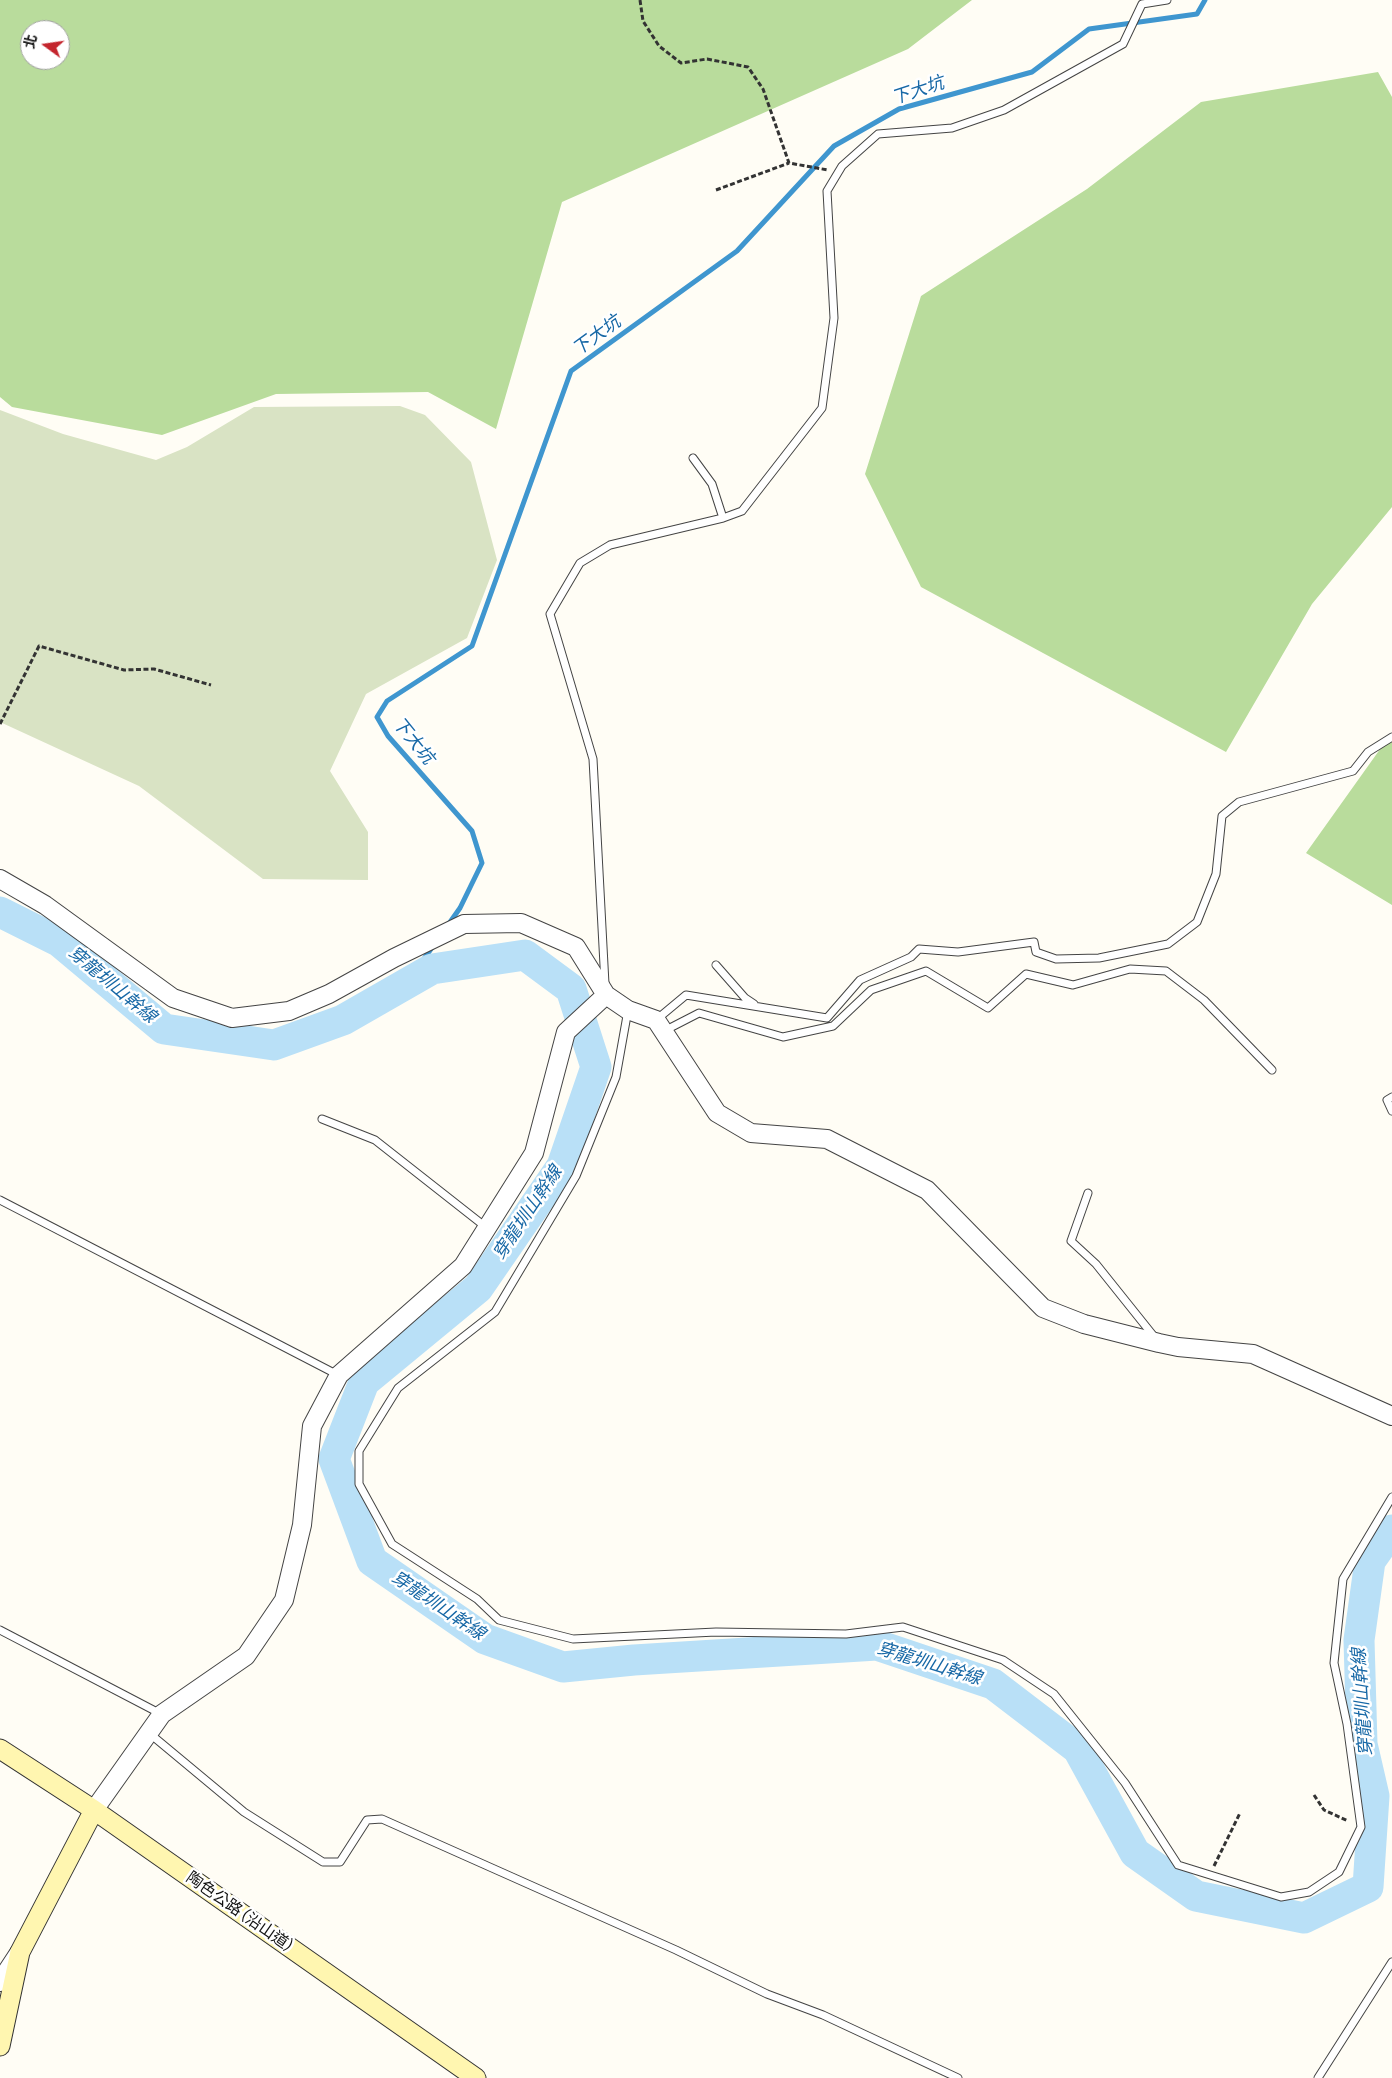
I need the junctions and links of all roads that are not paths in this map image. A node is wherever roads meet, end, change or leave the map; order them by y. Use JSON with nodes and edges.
{"nodes":[{"id":1,"x":1167,"y":0,"type":"edge"},
{"id":2,"x":693,"y":458,"type":"dead end"},
{"id":3,"x":723,"y":518,"type":"junction"},
{"id":4,"x":1392,"y":737,"type":"edge"},
{"id":5,"x":0,"y":879,"type":"edge"},
{"id":6,"x":716,"y":965,"type":"dead end"},
{"id":7,"x":606,"y":994,"type":"junction"},
{"id":8,"x":756,"y":1006,"type":"junction"},
{"id":9,"x":628,"y":1010,"type":"junction"},
{"id":10,"x":660,"y":1026,"type":"junction"},
{"id":11,"x":1272,"y":1070,"type":"dead end"},
{"id":12,"x":1392,"y":1097,"type":"edge"},
{"id":13,"x":1392,"y":1111,"type":"edge"},
{"id":14,"x":322,"y":1119,"type":"dead end"},
{"id":15,"x":1088,"y":1193,"type":"dead end"},
{"id":16,"x":0,"y":1200,"type":"edge"},
{"id":17,"x":487,"y":1228,"type":"junction"},
{"id":18,"x":1159,"y":1343,"type":"junction"},
{"id":19,"x":339,"y":1376,"type":"junction"},
{"id":20,"x":1392,"y":1416,"type":"edge"},
{"id":21,"x":1392,"y":1497,"type":"edge"},
{"id":22,"x":0,"y":1630,"type":"edge"},
{"id":23,"x":162,"y":1714,"type":"junction"},
{"id":24,"x":149,"y":1732,"type":"junction"},
{"id":25,"x":0,"y":1749,"type":"edge"},
{"id":26,"x":94,"y":1810,"type":"junction"},
{"id":27,"x":20,"y":1952,"type":"junction"},
{"id":28,"x":1392,"y":1962,"type":"edge"},
{"id":29,"x":0,"y":1982,"type":"edge"},
{"id":30,"x":0,"y":2046,"type":"edge"},
{"id":31,"x":476,"y":2078,"type":"edge"},
{"id":32,"x":958,"y":2078,"type":"edge"},
{"id":33,"x":1318,"y":2078,"type":"edge"}],
"edges":[{"from":1,"to":3,"type":"lane"},
{"from":2,"to":3,"type":"lane"},
{"from":3,"to":7,"type":"lane"},
{"from":4,"to":8,"type":"lane"},
{"from":5,"to":7,"type":"street"},
{"from":6,"to":8,"type":"lane"},
{"from":7,"to":9,"type":"street"},
{"from":7,"to":17,"type":"street"},
{"from":8,"to":10,"type":"lane"},
{"from":9,"to":10,"type":"street"},
{"from":9,"to":21,"type":"lane"},
{"from":10,"to":11,"type":"lane"},
{"from":10,"to":18,"type":"street"},
{"from":12,"to":13,"type":"lane"},
{"from":14,"to":17,"type":"lane"},
{"from":15,"to":18,"type":"lane"},
{"from":16,"to":19,"type":"lane"},
{"from":17,"to":19,"type":"street"},
{"from":18,"to":20,"type":"street"},
{"from":19,"to":23,"type":"street"},
{"from":22,"to":23,"type":"lane"},
{"from":23,"to":24,"type":"street"},
{"from":24,"to":26,"type":"street"},
{"from":24,"to":32,"type":"lane"},
{"from":25,"to":26,"type":"main road","name":"陶色公路 (沿山道)"},
{"from":26,"to":27,"type":"main road"},
{"from":26,"to":31,"type":"main road","name":"陶色公路 (沿山道)"},
{"from":27,"to":29,"type":"street"},
{"from":27,"to":30,"type":"main road"},
{"from":28,"to":33,"type":"lane"}]}
